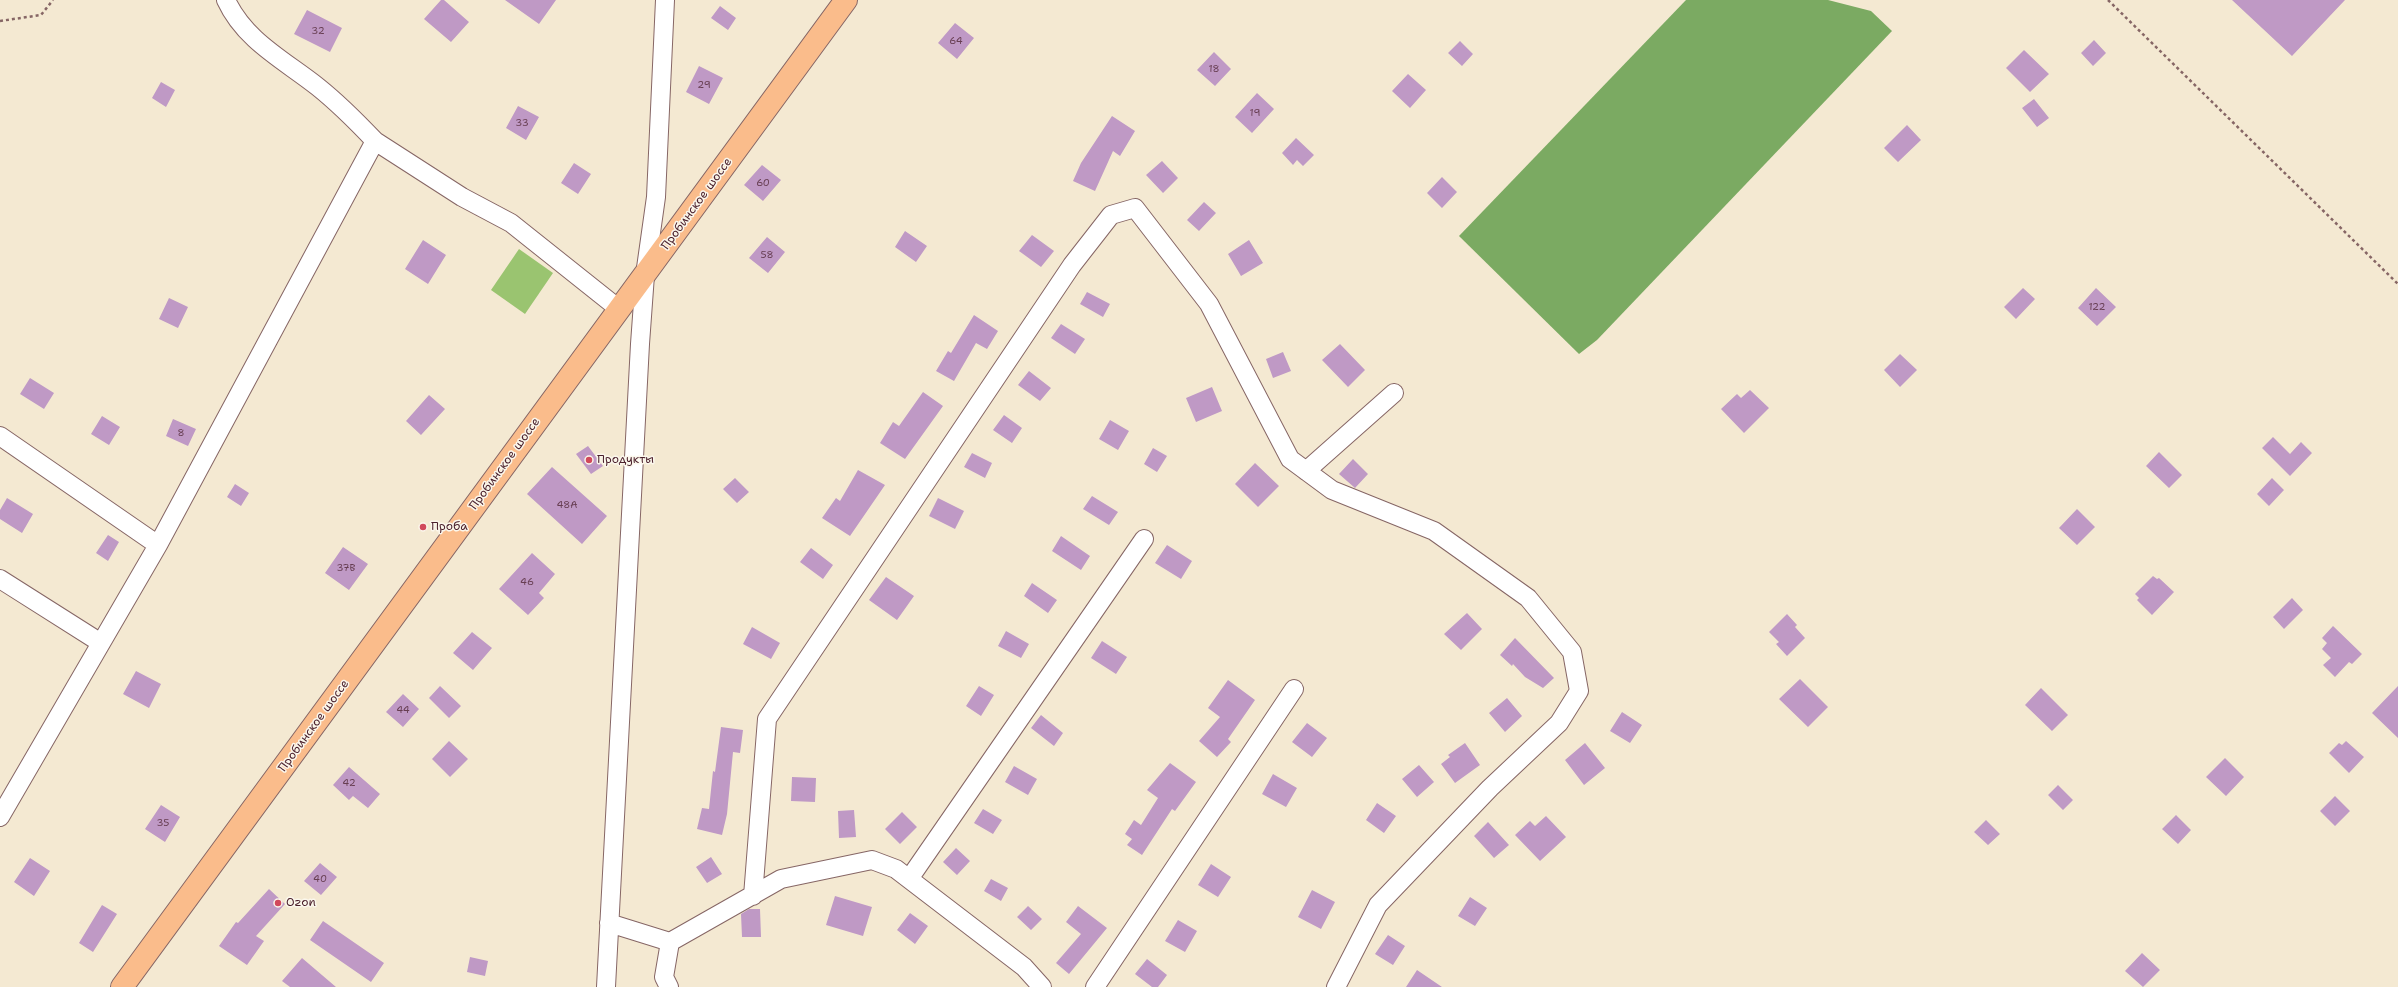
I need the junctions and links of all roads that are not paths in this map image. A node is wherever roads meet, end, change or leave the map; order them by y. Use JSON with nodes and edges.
{"nodes":[{"id":1,"x":226,"y":0,"type":"edge"},
{"id":2,"x":666,"y":0,"type":"edge"},
{"id":3,"x":846,"y":0,"type":"edge"},
{"id":4,"x":375,"y":141,"type":"junction"},
{"id":5,"x":645,"y":275,"type":"junction"},
{"id":6,"x":619,"y":309,"type":"junction"},
{"id":7,"x":1394,"y":393,"type":"dead end"},
{"id":8,"x":0,"y":436,"type":"edge"},
{"id":9,"x":1306,"y":471,"type":"junction"},
{"id":10,"x":1144,"y":539,"type":"dead end"},
{"id":11,"x":158,"y":545,"type":"junction"},
{"id":12,"x":0,"y":579,"type":"edge"},
{"id":13,"x":101,"y":643,"type":"junction"},
{"id":14,"x":1294,"y":689,"type":"dead end"},
{"id":15,"x":0,"y":816,"type":"edge"},
{"id":16,"x":909,"y":879,"type":"junction"},
{"id":17,"x":753,"y":896,"type":"junction"},
{"id":18,"x":609,"y":923,"type":"junction"},
{"id":19,"x":670,"y":942,"type":"junction"},
{"id":20,"x":122,"y":987,"type":"edge"},
{"id":21,"x":606,"y":987,"type":"edge"},
{"id":22,"x":669,"y":987,"type":"edge"},
{"id":23,"x":1042,"y":987,"type":"edge"},
{"id":24,"x":1096,"y":987,"type":"edge"},
{"id":25,"x":1336,"y":987,"type":"edge"}],
"edges":[{"from":1,"to":4,"type":"street"},
{"from":2,"to":5,"type":"street"},
{"from":3,"to":5,"type":"main road","name":"Пробинское шоссе"},
{"from":4,"to":6,"type":"street"},
{"from":4,"to":11,"type":"street"},
{"from":5,"to":6,"type":"main road","name":"Пробинское шоссе"},
{"from":5,"to":18,"type":"street"},
{"from":6,"to":20,"type":"main road","name":"Пробинское шоссе"},
{"from":7,"to":9,"type":"street"},
{"from":8,"to":11,"type":"street"},
{"from":9,"to":17,"type":"street"},
{"from":9,"to":25,"type":"street"},
{"from":10,"to":16,"type":"street"},
{"from":11,"to":13,"type":"street"},
{"from":12,"to":13,"type":"street"},
{"from":13,"to":15,"type":"street"},
{"from":14,"to":24,"type":"street"},
{"from":16,"to":17,"type":"street"},
{"from":16,"to":23,"type":"street"},
{"from":17,"to":19,"type":"street"},
{"from":18,"to":19,"type":"street"},
{"from":18,"to":21,"type":"street"},
{"from":19,"to":22,"type":"street"}]}
